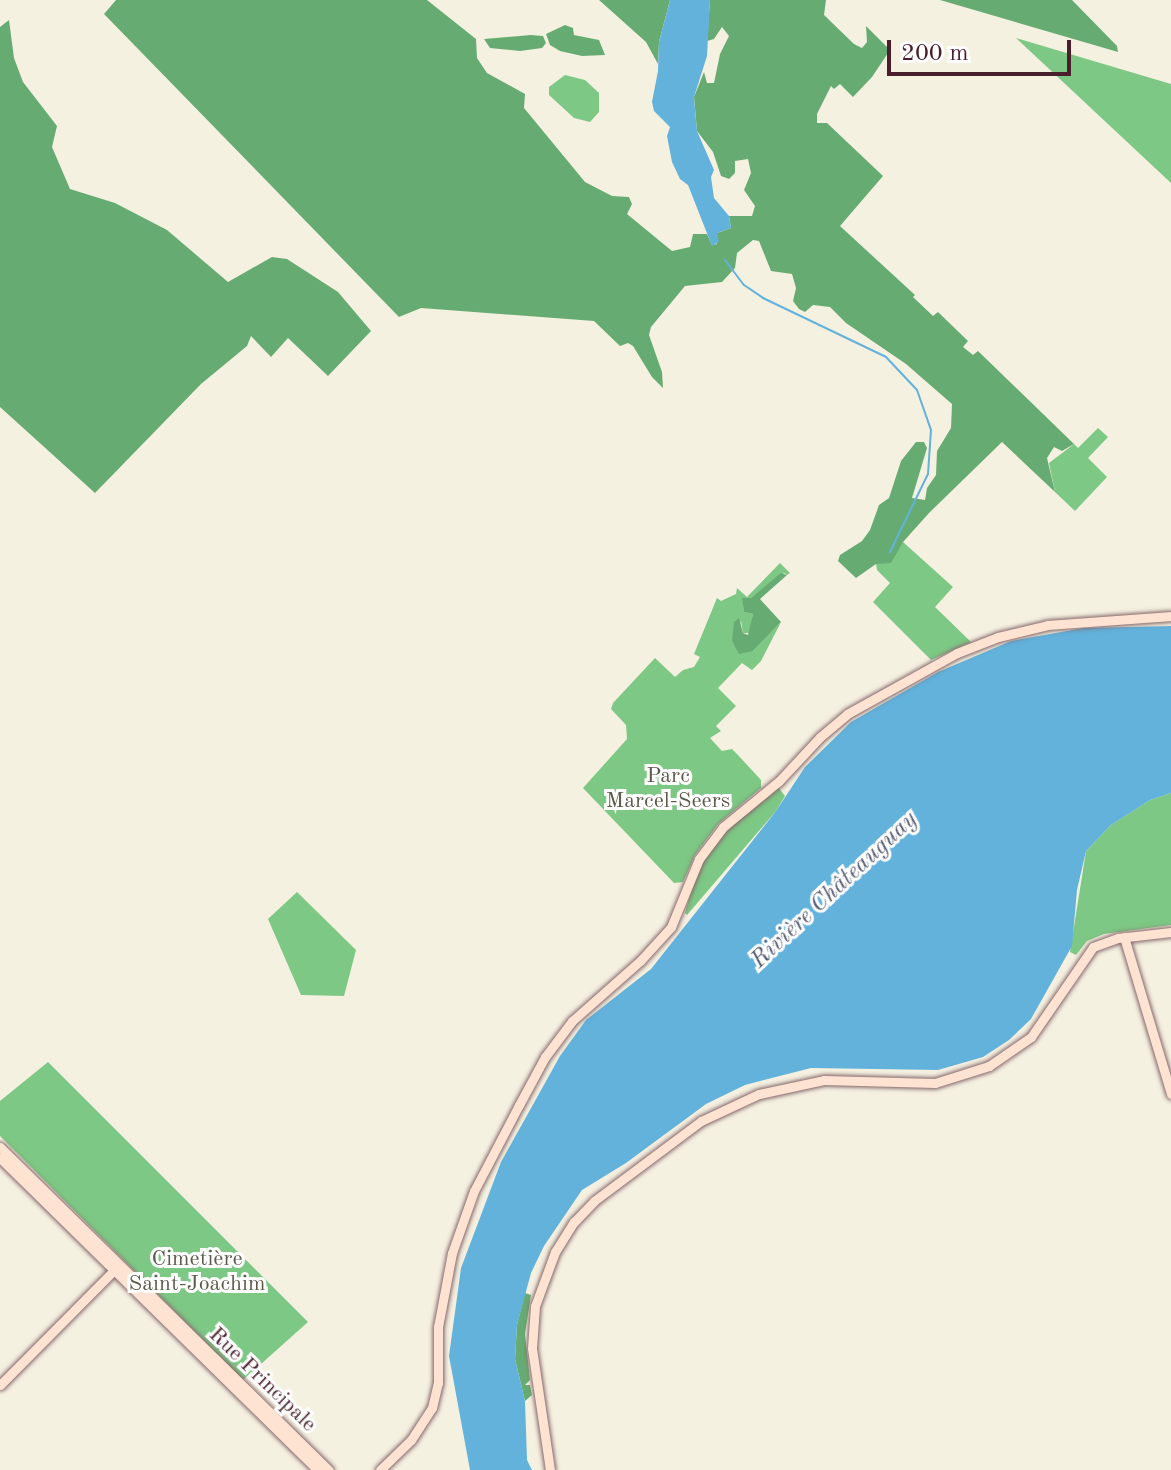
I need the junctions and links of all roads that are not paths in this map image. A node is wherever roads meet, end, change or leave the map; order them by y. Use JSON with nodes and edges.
{"nodes":[{"id":1,"x":1171,"y":616,"type":"edge"},
{"id":2,"x":1171,"y":932,"type":"edge"},
{"id":3,"x":1124,"y":937,"type":"junction"},
{"id":4,"x":1171,"y":1094,"type":"edge"},
{"id":5,"x":0,"y":1147,"type":"edge"},
{"id":6,"x":0,"y":1158,"type":"edge"},
{"id":7,"x":116,"y":1268,"type":"junction"},
{"id":8,"x":0,"y":1385,"type":"edge"},
{"id":9,"x":318,"y":1470,"type":"edge"},
{"id":10,"x":329,"y":1470,"type":"edge"},
{"id":11,"x":380,"y":1470,"type":"edge"},
{"id":12,"x":550,"y":1470,"type":"edge"}],
"edges":[{"from":1,"to":11,"type":"street"},
{"from":2,"to":3,"type":"street"},
{"from":3,"to":4,"type":"street"},
{"from":3,"to":12,"type":"street"},
{"from":5,"to":7,"type":"street","name":"Rue Principale"},
{"from":6,"to":7,"type":"street","name":"Rue Principale"},
{"from":7,"to":8,"type":"street"},
{"from":7,"to":9,"type":"street","name":"Rue Principale"},
{"from":7,"to":10,"type":"street","name":"Rue Principale"}]}
